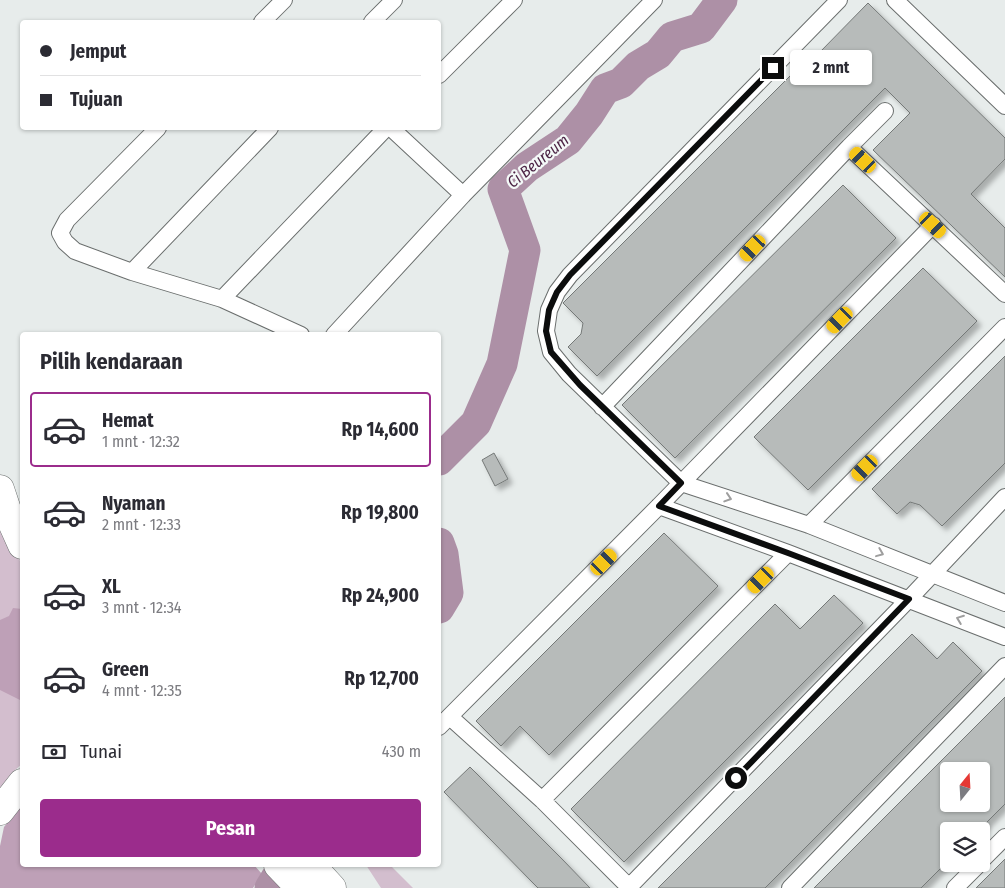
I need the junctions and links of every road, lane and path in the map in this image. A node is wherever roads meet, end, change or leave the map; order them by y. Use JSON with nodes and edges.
{"nodes":[{"id":1,"x":284,"y":0,"type":"edge"},
{"id":2,"x":394,"y":0,"type":"edge"},
{"id":3,"x":514,"y":0,"type":"edge"},
{"id":4,"x":654,"y":0,"type":"edge"},
{"id":5,"x":839,"y":0,"type":"edge"},
{"id":6,"x":895,"y":0,"type":"edge"},
{"id":7,"x":265,"y":20,"type":"edge"},
{"id":8,"x":374,"y":20,"type":"edge"},
{"id":9,"x":441,"y":73,"type":"edge"},
{"id":10,"x":1005,"y":106,"type":"edge"},
{"id":11,"x":885,"y":111,"type":"dead end"},
{"id":12,"x":156,"y":130,"type":"edge"},
{"id":13,"x":268,"y":130,"type":"edge"},
{"id":14,"x":384,"y":130,"type":"edge"},
{"id":15,"x":393,"y":130,"type":"edge"},
{"id":16,"x":849,"y":147,"type":"junction"},
{"id":17,"x":463,"y":195,"type":"junction"},
{"id":18,"x":933,"y":225,"type":"junction"},
{"id":19,"x":132,"y":272,"type":"junction"},
{"id":20,"x":1005,"y":294,"type":"edge"},
{"id":21,"x":222,"y":299,"type":"junction"},
{"id":22,"x":1005,"y":327,"type":"edge"},
{"id":23,"x":294,"y":332,"type":"edge"},
{"id":24,"x":337,"y":332,"type":"edge"},
{"id":25,"x":602,"y":407,"type":"junction"},
{"id":26,"x":681,"y":483,"type":"junction"},
{"id":27,"x":0,"y":489,"type":"edge"},
{"id":28,"x":1005,"y":496,"type":"edge"},
{"id":29,"x":659,"y":506,"type":"junction"},
{"id":30,"x":809,"y":525,"type":"junction"},
{"id":31,"x":20,"y":541,"type":"edge"},
{"id":32,"x":788,"y":553,"type":"junction"},
{"id":33,"x":931,"y":574,"type":"junction"},
{"id":34,"x":909,"y":599,"type":"junction"},
{"id":35,"x":1005,"y":603,"type":"edge"},
{"id":36,"x":1005,"y":637,"type":"edge"},
{"id":37,"x":1005,"y":666,"type":"edge"},
{"id":38,"x":444,"y":722,"type":"edge"},
{"id":39,"x":20,"y":786,"type":"edge"},
{"id":40,"x":542,"y":800,"type":"junction"},
{"id":41,"x":0,"y":811,"type":"edge"},
{"id":42,"x":1005,"y":837,"type":"edge"},
{"id":43,"x":990,"y":852,"type":"edge"},
{"id":44,"x":283,"y":867,"type":"edge"},
{"id":45,"x":970,"y":872,"type":"edge"},
{"id":46,"x":317,"y":880,"type":"edge"},
{"id":47,"x":630,"y":888,"type":"edge"},
{"id":48,"x":790,"y":888,"type":"edge"},
{"id":49,"x":955,"y":888,"type":"edge"}],
"edges":[{"from":1,"to":7,"type":"street"},
{"from":2,"to":8,"type":"street"},
{"from":3,"to":9,"type":"street"},
{"from":4,"to":17,"type":"street"},
{"from":5,"to":25,"type":"street"},
{"from":6,"to":10,"type":"street"},
{"from":11,"to":16,"type":"street"},
{"from":12,"to":19,"type":"street"},
{"from":13,"to":19,"type":"street"},
{"from":14,"to":21,"type":"street"},
{"from":15,"to":17,"type":"street"},
{"from":16,"to":18,"type":"street"},
{"from":16,"to":25,"type":"street"},
{"from":17,"to":24,"type":"street"},
{"from":18,"to":20,"type":"street"},
{"from":18,"to":26,"type":"street"},
{"from":19,"to":21,"type":"street"},
{"from":21,"to":23,"type":"street"},
{"from":22,"to":30,"type":"street"},
{"from":25,"to":26,"type":"street"},
{"from":26,"to":29,"type":"street"},
{"from":26,"to":30,"type":"street","one_way":true},
{"from":27,"to":31,"type":"highway"},
{"from":28,"to":33,"type":"street"},
{"from":29,"to":32,"type":"street"},
{"from":29,"to":38,"type":"street"},
{"from":30,"to":33,"type":"street","one_way":true},
{"from":32,"to":34,"type":"street"},
{"from":32,"to":40,"type":"street"},
{"from":33,"to":34,"type":"street"},
{"from":33,"to":35,"type":"street"},
{"from":36,"to":34,"type":"street","one_way":true},
{"from":34,"to":47,"type":"street"},
{"from":37,"to":48,"type":"street"},
{"from":38,"to":40,"type":"street"},
{"from":39,"to":41,"type":"highway"},
{"from":40,"to":47,"type":"street"},
{"from":42,"to":43,"type":"street"},
{"from":44,"to":46,"type":"highway"},
{"from":45,"to":49,"type":"street"}]}
